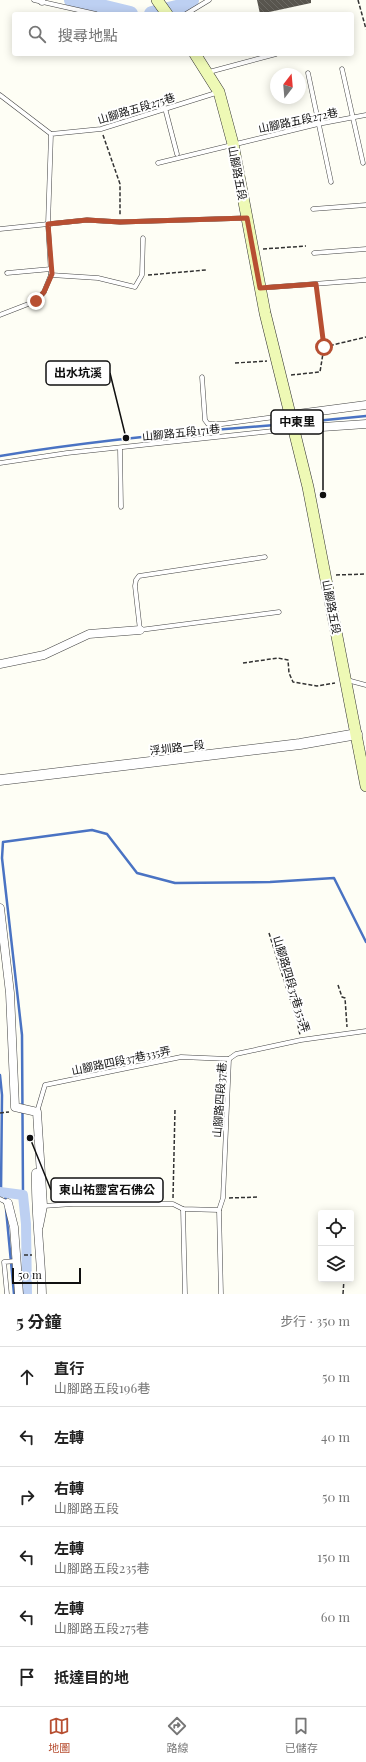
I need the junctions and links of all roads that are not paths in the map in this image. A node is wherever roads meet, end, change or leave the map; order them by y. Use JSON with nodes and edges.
{"nodes":[{"id":1,"x":34,"y":0,"type":"edge"},
{"id":2,"x":157,"y":0,"type":"edge"},
{"id":3,"x":209,"y":0,"type":"edge"},
{"id":4,"x":42,"y":1,"type":"edge"},
{"id":5,"x":88,"y":12,"type":"edge"},
{"id":6,"x":166,"y":12,"type":"edge"},
{"id":7,"x":189,"y":12,"type":"edge"},
{"id":8,"x":196,"y":56,"type":"edge"},
{"id":9,"x":268,"y":56,"type":"edge"},
{"id":10,"x":342,"y":69,"type":"dead end"},
{"id":11,"x":208,"y":72,"type":"junction"},
{"id":12,"x":308,"y":73,"type":"dead end"},
{"id":13,"x":219,"y":92,"type":"junction"},
{"id":14,"x":0,"y":95,"type":"edge"},
{"id":15,"x":165,"y":108,"type":"junction"},
{"id":16,"x":366,"y":115,"type":"edge"},
{"id":17,"x":353,"y":118,"type":"junction"},
{"id":18,"x":318,"y":124,"type":"junction"},
{"id":19,"x":51,"y":134,"type":"junction"},
{"id":20,"x":233,"y":144,"type":"junction"},
{"id":21,"x":177,"y":154,"type":"dead end"},
{"id":22,"x":158,"y":163,"type":"dead end"},
{"id":23,"x":364,"y":163,"type":"dead end"},
{"id":24,"x":331,"y":182,"type":"dead end"},
{"id":25,"x":366,"y":205,"type":"edge"},
{"id":26,"x":313,"y":209,"type":"dead end"},
{"id":27,"x":247,"y":218,"type":"junction"},
{"id":28,"x":48,"y":224,"type":"junction"},
{"id":29,"x":0,"y":229,"type":"edge"},
{"id":30,"x":143,"y":238,"type":"dead end"},
{"id":31,"x":366,"y":249,"type":"edge"},
{"id":32,"x":314,"y":253,"type":"dead end"},
{"id":33,"x":51,"y":269,"type":"junction"},
{"id":34,"x":8,"y":274,"type":"dead end"},
{"id":35,"x":52,"y":274,"type":"junction"},
{"id":36,"x":366,"y":280,"type":"edge"},
{"id":37,"x":260,"y":288,"type":"junction"},
{"id":38,"x":0,"y":315,"type":"edge"},
{"id":39,"x":202,"y":377,"type":"dead end"},
{"id":40,"x":366,"y":405,"type":"edge"},
{"id":41,"x":290,"y":415,"type":"junction"},
{"id":42,"x":366,"y":424,"type":"edge"},
{"id":43,"x":293,"y":429,"type":"junction"},
{"id":44,"x":120,"y":448,"type":"junction"},
{"id":45,"x":0,"y":463,"type":"edge"},
{"id":46,"x":121,"y":507,"type":"dead end"},
{"id":47,"x":265,"y":557,"type":"dead end"},
{"id":48,"x":279,"y":612,"type":"dead end"},
{"id":49,"x":140,"y":630,"type":"junction"},
{"id":50,"x":0,"y":664,"type":"edge"},
{"id":51,"x":346,"y":680,"type":"junction"},
{"id":52,"x":366,"y":685,"type":"edge"},
{"id":53,"x":357,"y":734,"type":"junction"},
{"id":54,"x":0,"y":780,"type":"edge"},
{"id":55,"x":366,"y":786,"type":"edge"},
{"id":56,"x":0,"y":908,"type":"edge"},
{"id":57,"x":366,"y":1031,"type":"edge"},
{"id":58,"x":229,"y":1059,"type":"junction"},
{"id":59,"x":37,"y":1112,"type":"junction"},
{"id":60,"x":39,"y":1159,"type":"junction"},
{"id":61,"x":0,"y":1199,"type":"edge"},
{"id":62,"x":8,"y":1203,"type":"joint"},
{"id":63,"x":43,"y":1206,"type":"junction"},
{"id":64,"x":183,"y":1209,"type":"junction"},
{"id":65,"x":219,"y":1210,"type":"junction"},
{"id":66,"x":39,"y":1226,"type":"junction"},
{"id":67,"x":16,"y":1258,"type":"junction"},
{"id":68,"x":7,"y":1294,"type":"edge"},
{"id":69,"x":19,"y":1294,"type":"edge"},
{"id":70,"x":42,"y":1294,"type":"edge"},
{"id":71,"x":185,"y":1294,"type":"edge"},
{"id":72,"x":221,"y":1294,"type":"edge"}],
"edges":[{"from":1,"to":4,"type":"lane"},
{"from":2,"to":6,"type":"main road"},
{"from":3,"to":7,"type":"lane"},
{"from":4,"to":5,"type":"lane"},
{"from":8,"to":11,"type":"main road","name":"山腳路五段"},
{"from":9,"to":11,"type":"lane"},
{"from":10,"to":17,"type":"lane"},
{"from":11,"to":13,"type":"main road","name":"山腳路五段"},
{"from":12,"to":18,"type":"lane"},
{"from":13,"to":15,"type":"lane","name":"山腳路五段275巷"},
{"from":13,"to":20,"type":"main road","name":"山腳路五段"},
{"from":14,"to":19,"type":"lane"},
{"from":15,"to":19,"type":"lane","name":"山腳路五段275巷"},
{"from":15,"to":21,"type":"lane"},
{"from":16,"to":17,"type":"lane","name":"山腳路五段272巷"},
{"from":17,"to":18,"type":"lane","name":"山腳路五段272巷"},
{"from":17,"to":23,"type":"lane"},
{"from":18,"to":20,"type":"lane","name":"山腳路五段272巷"},
{"from":18,"to":24,"type":"lane"},
{"from":19,"to":28,"type":"lane"},
{"from":20,"to":22,"type":"lane","name":"山腳路五段272巷"},
{"from":20,"to":27,"type":"main road","name":"山腳路五段"},
{"from":25,"to":26,"type":"lane"},
{"from":27,"to":28,"type":"lane"},
{"from":27,"to":37,"type":"main road","name":"山腳路五段"},
{"from":28,"to":29,"type":"lane"},
{"from":28,"to":33,"type":"lane"},
{"from":30,"to":35,"type":"lane"},
{"from":31,"to":32,"type":"lane"},
{"from":33,"to":34,"type":"lane"},
{"from":33,"to":35,"type":"lane"},
{"from":35,"to":38,"type":"lane"},
{"from":36,"to":37,"type":"lane"},
{"from":37,"to":41,"type":"main road","name":"山腳路五段"},
{"from":39,"to":41,"type":"lane"},
{"from":40,"to":41,"type":"street"},
{"from":41,"to":43,"type":"main road","name":"山腳路五段"},
{"from":42,"to":43,"type":"street"},
{"from":43,"to":44,"type":"lane","name":"山腳路五段171巷"},
{"from":43,"to":51,"type":"main road","name":"山腳路五段"},
{"from":44,"to":45,"type":"lane","name":"山腳路五段171巷"},
{"from":44,"to":46,"type":"lane"},
{"from":47,"to":49,"type":"lane"},
{"from":48,"to":49,"type":"lane"},
{"from":49,"to":50,"type":"street"},
{"from":51,"to":52,"type":"lane"},
{"from":51,"to":53,"type":"main road","name":"山腳路五段"},
{"from":53,"to":54,"type":"street","name":"浮圳路一段"},
{"from":53,"to":55,"type":"main road","name":"山腳路五段"},
{"from":56,"to":59,"type":"street"},
{"from":57,"to":58,"type":"lane","name":"山腳路四段37巷"},
{"from":58,"to":59,"type":"lane","name":"山腳路四段37巷335弄"},
{"from":58,"to":65,"type":"lane","name":"山腳路四段37巷"},
{"from":59,"to":60,"type":"street"},
{"from":60,"to":63,"type":"street"},
{"from":60,"to":66,"type":"street"},
{"from":61,"to":62,"type":"lane"},
{"from":62,"to":67,"type":"street"},
{"from":63,"to":64,"type":"lane"},
{"from":63,"to":66,"type":"street"},
{"from":64,"to":65,"type":"lane"},
{"from":64,"to":71,"type":"lane"},
{"from":65,"to":72,"type":"lane","name":"山腳路四段37巷"},
{"from":66,"to":70,"type":"street"},
{"from":67,"to":68,"type":"lane"},
{"from":67,"to":69,"type":"street"}]}
